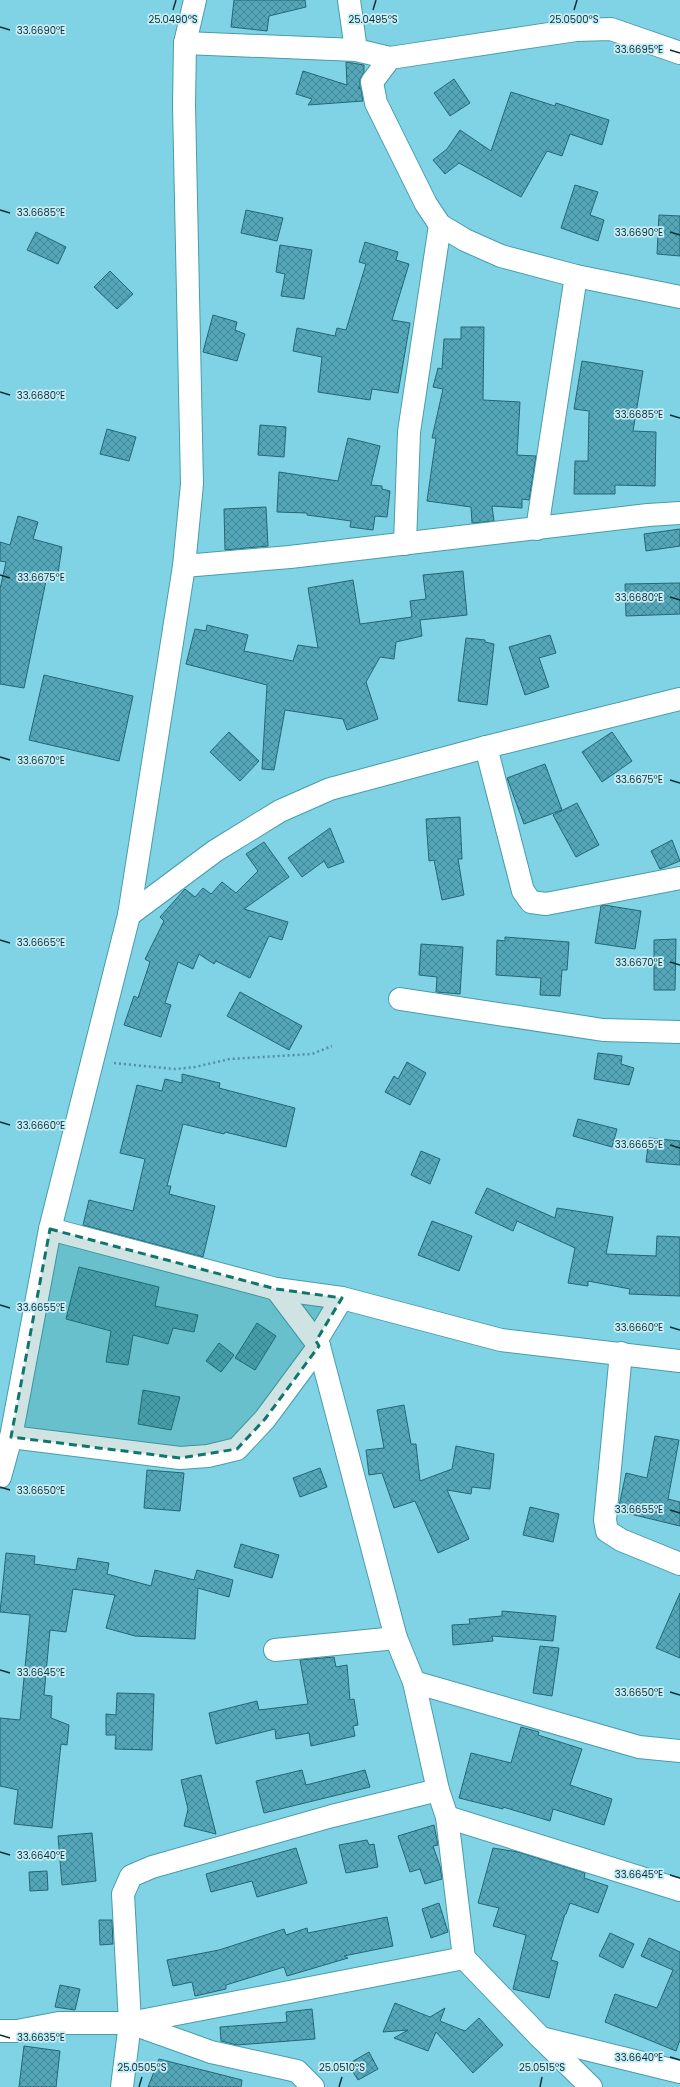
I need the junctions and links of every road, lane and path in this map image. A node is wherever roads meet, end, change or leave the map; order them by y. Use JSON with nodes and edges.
{"nodes":[{"id":1,"x":195,"y":0,"type":"edge"},
{"id":2,"x":349,"y":0,"type":"edge"},
{"id":3,"x":185,"y":43,"type":"junction"},
{"id":4,"x":356,"y":50,"type":"junction"},
{"id":5,"x":680,"y":53,"type":"edge"},
{"id":6,"x":390,"y":58,"type":"junction"},
{"id":7,"x":440,"y":225,"type":"junction"},
{"id":8,"x":576,"y":276,"type":"junction"},
{"id":9,"x":680,"y":297,"type":"edge"},
{"id":10,"x":680,"y":514,"type":"edge"},
{"id":11,"x":537,"y":529,"type":"junction"},
{"id":12,"x":405,"y":544,"type":"junction"},
{"id":13,"x":184,"y":566,"type":"junction"},
{"id":14,"x":680,"y":699,"type":"edge"},
{"id":15,"x":486,"y":747,"type":"junction"},
{"id":16,"x":680,"y":878,"type":"edge"},
{"id":17,"x":129,"y":915,"type":"junction"},
{"id":18,"x":400,"y":999,"type":"dead end"},
{"id":19,"x":680,"y":1032,"type":"edge"},
{"id":20,"x":332,"y":1046,"type":"dead end"},
{"id":21,"x":92,"y":1061,"type":"junction"},
{"id":22,"x":50,"y":1229,"type":"junction"},
{"id":23,"x":276,"y":1289,"type":"junction"},
{"id":24,"x":342,"y":1298,"type":"junction"},
{"id":25,"x":318,"y":1344,"type":"junction"},
{"id":26,"x":621,"y":1353,"type":"junction"},
{"id":27,"x":680,"y":1361,"type":"edge"},
{"id":28,"x":10,"y":1437,"type":"junction"},
{"id":29,"x":0,"y":1477,"type":"edge"},
{"id":30,"x":680,"y":1564,"type":"edge"},
{"id":31,"x":396,"y":1638,"type":"junction"},
{"id":32,"x":275,"y":1650,"type":"dead end"},
{"id":33,"x":414,"y":1682,"type":"junction"},
{"id":34,"x":680,"y":1751,"type":"edge"},
{"id":35,"x":438,"y":1790,"type":"junction"},
{"id":36,"x":446,"y":1817,"type":"junction"},
{"id":37,"x":680,"y":1890,"type":"edge"},
{"id":38,"x":464,"y":1958,"type":"junction"},
{"id":39,"x":130,"y":2023,"type":"junction"},
{"id":40,"x":0,"y":2031,"type":"edge"},
{"id":41,"x":540,"y":2038,"type":"junction"},
{"id":42,"x":680,"y":2072,"type":"edge"},
{"id":43,"x":122,"y":2087,"type":"edge"},
{"id":44,"x":313,"y":2087,"type":"edge"},
{"id":45,"x":591,"y":2087,"type":"edge"}],
"edges":[{"from":1,"to":3,"type":"street"},
{"from":2,"to":4,"type":"street"},
{"from":3,"to":4,"type":"street"},
{"from":3,"to":13,"type":"street"},
{"from":4,"to":6,"type":"street"},
{"from":5,"to":6,"type":"street"},
{"from":6,"to":7,"type":"street"},
{"from":7,"to":8,"type":"street"},
{"from":7,"to":12,"type":"street"},
{"from":8,"to":9,"type":"street"},
{"from":8,"to":11,"type":"street"},
{"from":10,"to":11,"type":"street"},
{"from":11,"to":12,"type":"street"},
{"from":12,"to":13,"type":"street"},
{"from":13,"to":17,"type":"street"},
{"from":14,"to":15,"type":"street"},
{"from":15,"to":16,"type":"street"},
{"from":15,"to":17,"type":"street"},
{"from":17,"to":21,"type":"street"},
{"from":18,"to":19,"type":"street"},
{"from":20,"to":21,"type":"path"},
{"from":21,"to":22,"type":"street"},
{"from":22,"to":23,"type":"street"},
{"from":22,"to":28,"type":"street"},
{"from":23,"to":24,"type":"street"},
{"from":23,"to":25,"type":"street"},
{"from":24,"to":25,"type":"street"},
{"from":24,"to":26,"type":"street"},
{"from":25,"to":28,"type":"street"},
{"from":25,"to":31,"type":"street"},
{"from":26,"to":27,"type":"street"},
{"from":26,"to":30,"type":"street"},
{"from":28,"to":29,"type":"street"},
{"from":31,"to":32,"type":"street"},
{"from":31,"to":33,"type":"street"},
{"from":33,"to":34,"type":"street"},
{"from":33,"to":35,"type":"street"},
{"from":35,"to":36,"type":"street"},
{"from":35,"to":39,"type":"street"},
{"from":36,"to":37,"type":"street"},
{"from":36,"to":38,"type":"street"},
{"from":38,"to":39,"type":"street"},
{"from":38,"to":41,"type":"street"},
{"from":39,"to":40,"type":"street"},
{"from":39,"to":43,"type":"street"},
{"from":39,"to":44,"type":"street"},
{"from":41,"to":42,"type":"street"},
{"from":41,"to":45,"type":"street"}]}
